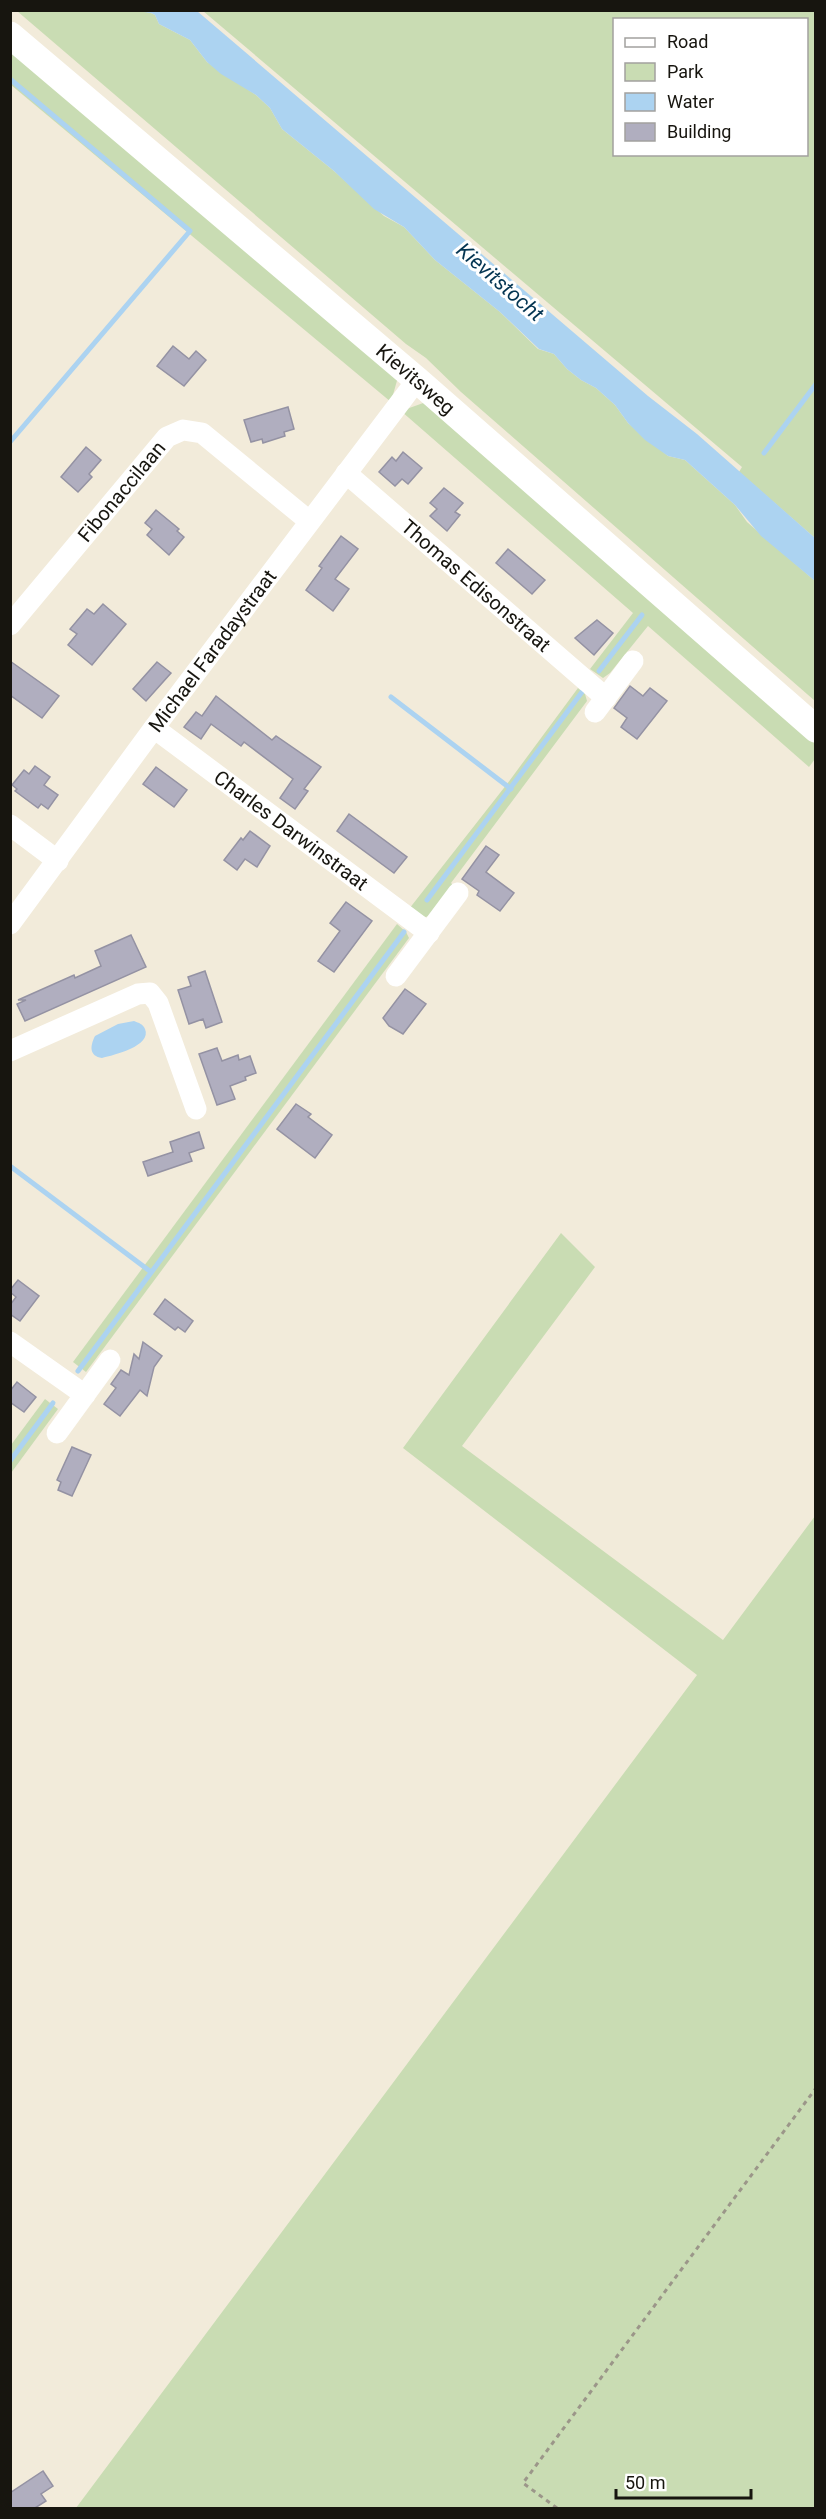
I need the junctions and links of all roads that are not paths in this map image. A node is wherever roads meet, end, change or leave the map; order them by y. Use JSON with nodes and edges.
{"nodes":[{"id":1,"x":10,"y":35,"type":"edge"},
{"id":2,"x":417,"y":380,"type":"junction"},
{"id":3,"x":346,"y":473,"type":"junction"},
{"id":4,"x":309,"y":521,"type":"junction"},
{"id":5,"x":10,"y":625,"type":"edge"},
{"id":6,"x":633,"y":662,"type":"dead end"},
{"id":7,"x":154,"y":729,"type":"junction"},
{"id":8,"x":816,"y":729,"type":"edge"},
{"id":9,"x":10,"y":825,"type":"edge"},
{"id":10,"x":58,"y":861,"type":"junction"},
{"id":11,"x":458,"y":893,"type":"dead end"},
{"id":12,"x":10,"y":924,"type":"edge"},
{"id":13,"x":429,"y":933,"type":"junction"},
{"id":14,"x":396,"y":976,"type":"dead end"},
{"id":15,"x":10,"y":1051,"type":"edge"},
{"id":16,"x":196,"y":1109,"type":"dead end"},
{"id":17,"x":10,"y":1342,"type":"edge"},
{"id":18,"x":110,"y":1360,"type":"dead end"},
{"id":19,"x":85,"y":1395,"type":"junction"},
{"id":20,"x":57,"y":1433,"type":"dead end"}],
"edges":[{"from":1,"to":2,"type":"street","name":"Kievitsweg"},
{"from":2,"to":3,"type":"street","name":"Michael Faradaystraat"},
{"from":2,"to":8,"type":"street","name":"Kievitsweg"},
{"from":3,"to":4,"type":"street","name":"Michael Faradaystraat"},
{"from":3,"to":6,"type":"street","name":"Thomas Edisonstraat"},
{"from":4,"to":5,"type":"street","name":"Fibonaccilaan"},
{"from":4,"to":7,"type":"street","name":"Michael Faradaystraat"},
{"from":7,"to":10,"type":"street","name":"Michael Faradaystraat"},
{"from":7,"to":13,"type":"street","name":"Charles Darwinstraat"},
{"from":9,"to":10,"type":"street"},
{"from":10,"to":12,"type":"street","name":"Michael Faradaystraat"},
{"from":11,"to":13,"type":"street"},
{"from":13,"to":14,"type":"street"},
{"from":15,"to":16,"type":"street"},
{"from":17,"to":19,"type":"street"},
{"from":18,"to":19,"type":"street"},
{"from":19,"to":20,"type":"street"}]}
